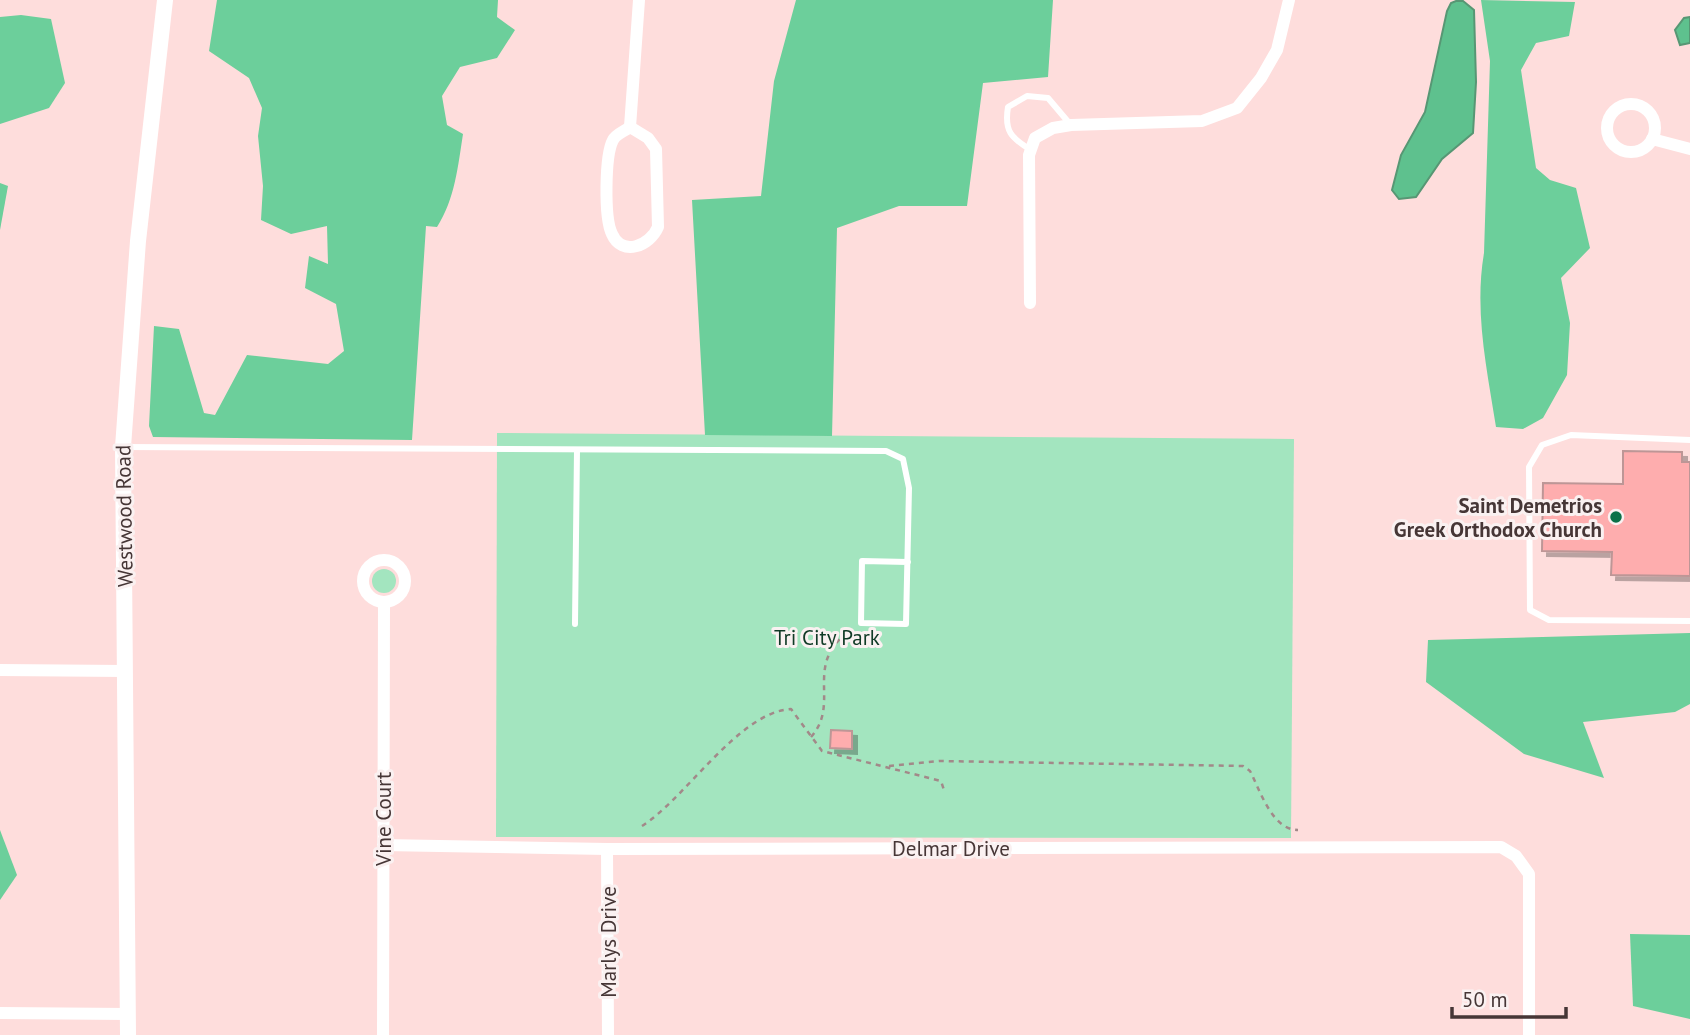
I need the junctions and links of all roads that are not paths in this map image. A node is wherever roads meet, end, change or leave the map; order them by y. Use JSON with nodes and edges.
{"nodes":[{"id":1,"x":165,"y":0,"type":"edge"},
{"id":2,"x":639,"y":0,"type":"edge"},
{"id":3,"x":1289,"y":0,"type":"edge"},
{"id":4,"x":1071,"y":125,"type":"junction"},
{"id":5,"x":631,"y":127,"type":"junction"},
{"id":6,"x":1652,"y":139,"type":"dead end"},
{"id":7,"x":1690,"y":149,"type":"edge"},
{"id":8,"x":1031,"y":150,"type":"junction"},
{"id":9,"x":1030,"y":303,"type":"dead end"},
{"id":10,"x":1690,"y":440,"type":"edge"},
{"id":11,"x":123,"y":447,"type":"junction"},
{"id":12,"x":577,"y":450,"type":"junction"},
{"id":13,"x":908,"y":562,"type":"junction"},
{"id":14,"x":384,"y":604,"type":"dead end"},
{"id":15,"x":1690,"y":621,"type":"edge"},
{"id":16,"x":575,"y":624,"type":"dead end"},
{"id":17,"x":0,"y":670,"type":"edge"},
{"id":18,"x":126,"y":671,"type":"junction"},
{"id":19,"x":383,"y":845,"type":"junction"},
{"id":20,"x":607,"y":849,"type":"junction"},
{"id":21,"x":0,"y":1013,"type":"edge"},
{"id":22,"x":128,"y":1014,"type":"junction"},
{"id":23,"x":128,"y":1035,"type":"edge"},
{"id":24,"x":383,"y":1035,"type":"edge"},
{"id":25,"x":608,"y":1035,"type":"edge"},
{"id":26,"x":1529,"y":1035,"type":"edge"}],
"edges":[{"from":1,"to":11,"type":"street","name":"Westwood Road"},
{"from":2,"to":5,"type":"street"},
{"from":3,"to":4,"type":"street"},
{"from":4,"to":8,"type":"street"},
{"from":4,"to":8,"type":"lane"},
{"from":5,"to":5,"type":"street"},
{"from":6,"to":7,"type":"street"},
{"from":8,"to":9,"type":"street"},
{"from":10,"to":15,"type":"lane"},
{"from":11,"to":12,"type":"lane"},
{"from":11,"to":18,"type":"street","name":"Westwood Road"},
{"from":12,"to":13,"type":"lane"},
{"from":12,"to":16,"type":"lane"},
{"from":13,"to":13,"type":"lane"},
{"from":14,"to":19,"type":"street","name":"Vine Court"},
{"from":17,"to":18,"type":"street"},
{"from":18,"to":22,"type":"street","name":"Westwood Road"},
{"from":19,"to":20,"type":"street","name":"Delmar Drive"},
{"from":19,"to":24,"type":"street","name":"Vine Court"},
{"from":20,"to":25,"type":"street","name":"Marlys Drive"},
{"from":20,"to":26,"type":"street","name":"Delmar Drive"},
{"from":21,"to":22,"type":"street"},
{"from":22,"to":23,"type":"street","name":"Westwood Road"}]}
